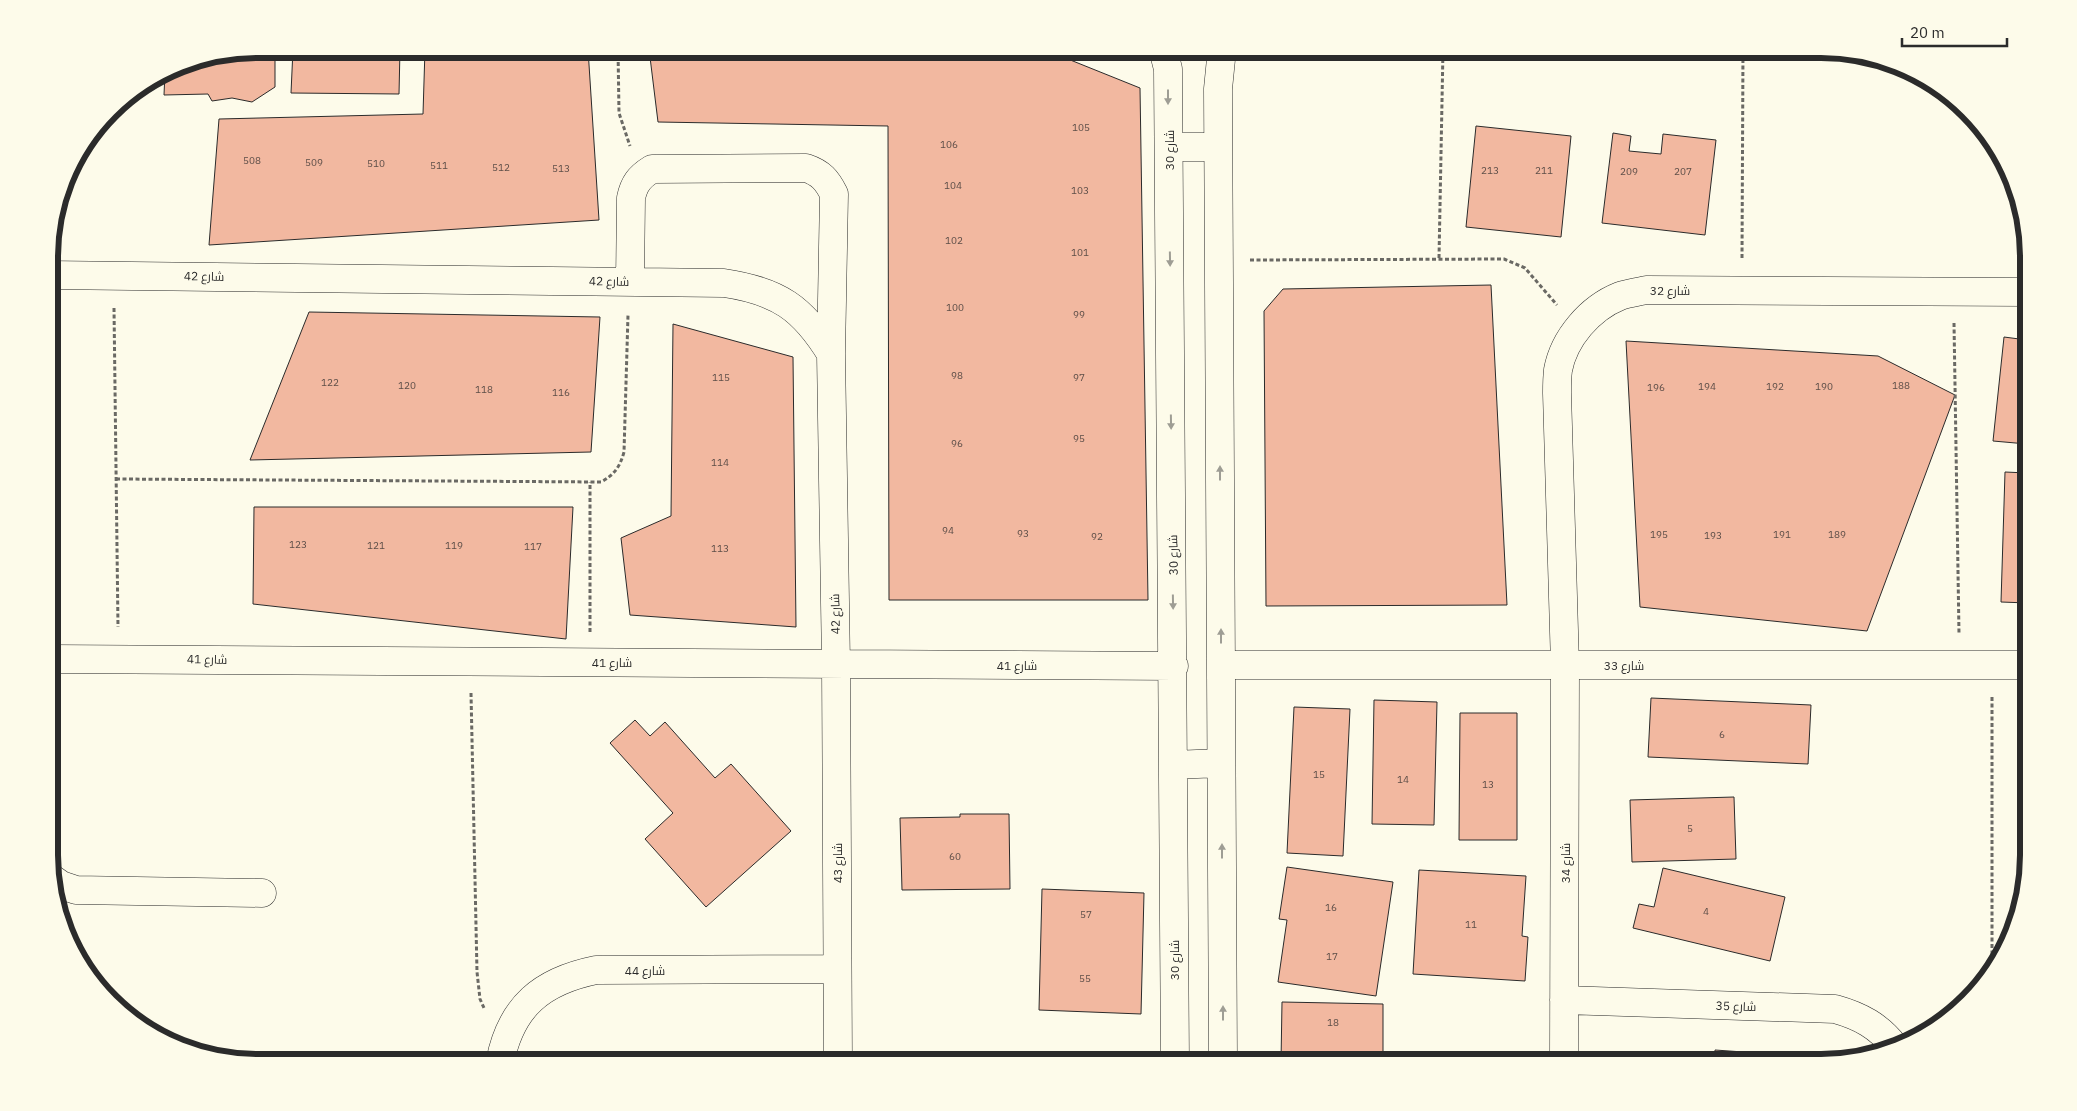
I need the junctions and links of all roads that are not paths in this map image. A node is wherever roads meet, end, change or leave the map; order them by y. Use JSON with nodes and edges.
{"nodes":[{"id":1,"x":1165,"y":58,"type":"edge"},
{"id":2,"x":1221,"y":58,"type":"edge"},
{"id":3,"x":1169,"y":147,"type":"junction"},
{"id":4,"x":1218,"y":148,"type":"junction"},
{"id":5,"x":58,"y":274,"type":"edge"},
{"id":6,"x":630,"y":282,"type":"junction"},
{"id":7,"x":2020,"y":292,"type":"edge"},
{"id":8,"x":830,"y":354,"type":"junction"},
{"id":9,"x":58,"y":659,"type":"edge"},
{"id":10,"x":836,"y":664,"type":"junction"},
{"id":11,"x":1221,"y":665,"type":"junction"},
{"id":12,"x":1565,"y":665,"type":"junction"},
{"id":13,"x":2020,"y":665,"type":"edge"},
{"id":14,"x":1174,"y":666,"type":"junction"},
{"id":15,"x":1221,"y":763,"type":"junction"},
{"id":16,"x":1173,"y":765,"type":"junction"},
{"id":17,"x":60,"y":884,"type":"edge"},
{"id":18,"x":262,"y":893,"type":"dead end"},
{"id":19,"x":837,"y":969,"type":"junction"},
{"id":20,"x":1564,"y":1000,"type":"junction"},
{"id":21,"x":1890,"y":1041,"type":"edge"},
{"id":22,"x":502,"y":1054,"type":"edge"},
{"id":23,"x":838,"y":1054,"type":"edge"},
{"id":24,"x":1175,"y":1054,"type":"edge"},
{"id":25,"x":1223,"y":1054,"type":"edge"},
{"id":26,"x":1564,"y":1054,"type":"edge"}],
"edges":[{"from":1,"to":3,"type":"street","name":"شارع 30","one_way":true},
{"from":2,"to":4,"type":"street"},
{"from":3,"to":4,"type":"street"},
{"from":3,"to":14,"type":"street","name":"شارع 30","one_way":true},
{"from":11,"to":4,"type":"street","one_way":true},
{"from":5,"to":6,"type":"street","name":"شارع 42"},
{"from":6,"to":8,"type":"street","name":"شارع 42"},
{"from":6,"to":8,"type":"street"},
{"from":7,"to":12,"type":"street","name":"شارع 32"},
{"from":8,"to":10,"type":"street","name":"شارع 42"},
{"from":9,"to":10,"type":"street","name":"شارع 41"},
{"from":10,"to":14,"type":"street","name":"شارع 41"},
{"from":10,"to":19,"type":"street","name":"شارع 43"},
{"from":11,"to":12,"type":"street","name":"شارع 33"},
{"from":11,"to":15,"type":"street"},
{"from":12,"to":13,"type":"street","name":"شارع 33"},
{"from":12,"to":20,"type":"street","name":"شارع 34"},
{"from":14,"to":16,"type":"street","name":"شارع 30"},
{"from":15,"to":16,"type":"street"},
{"from":25,"to":15,"type":"street","one_way":true},
{"from":16,"to":24,"type":"street","name":"شارع 30"},
{"from":17,"to":18,"type":"street"},
{"from":19,"to":22,"type":"street","name":"شارع 44"},
{"from":19,"to":23,"type":"street","name":"شارع 43"},
{"from":20,"to":21,"type":"street","name":"شارع 35"},
{"from":20,"to":26,"type":"street","name":"شارع 34"}]}
